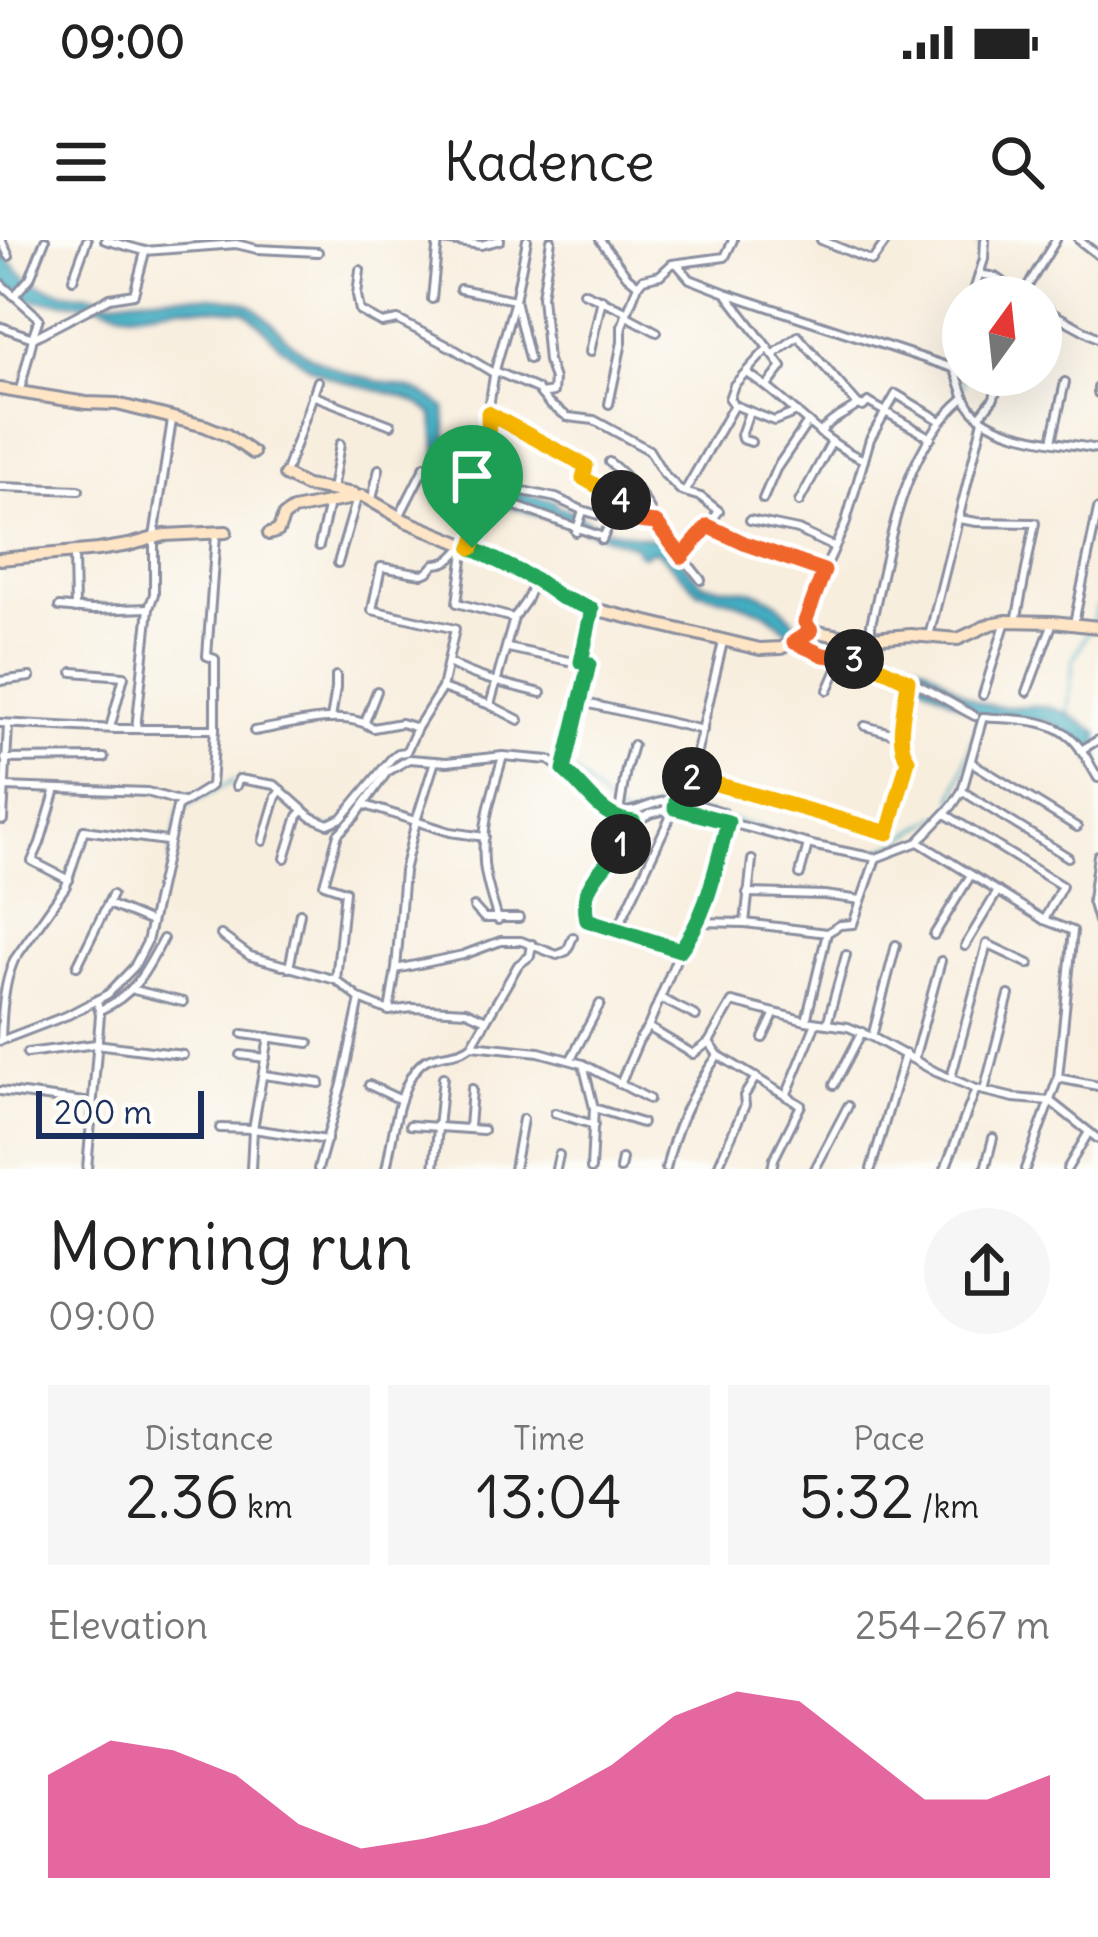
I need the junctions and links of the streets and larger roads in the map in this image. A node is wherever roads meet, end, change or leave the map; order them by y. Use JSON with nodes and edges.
{"nodes":[{"id":1,"x":1,"y":240,"type":"edge"},
{"id":2,"x":45,"y":240,"type":"edge"},
{"id":3,"x":88,"y":240,"type":"edge"},
{"id":4,"x":106,"y":240,"type":"edge"},
{"id":5,"x":297,"y":240,"type":"edge"},
{"id":6,"x":438,"y":240,"type":"edge"},
{"id":7,"x":500,"y":240,"type":"edge"},
{"id":8,"x":527,"y":240,"type":"edge"},
{"id":9,"x":551,"y":240,"type":"edge"},
{"id":10,"x":600,"y":240,"type":"edge"},
{"id":11,"x":733,"y":240,"type":"edge"},
{"id":12,"x":821,"y":240,"type":"edge"},
{"id":13,"x":887,"y":240,"type":"edge"},
{"id":14,"x":985,"y":240,"type":"edge"},
{"id":15,"x":1056,"y":240,"type":"edge"},
{"id":16,"x":1079,"y":240,"type":"edge"},
{"id":17,"x":165,"y":244,"type":"edge"},
{"id":18,"x":259,"y":244,"type":"edge"},
{"id":19,"x":145,"y":250,"type":"junction"},
{"id":20,"x":295,"y":250,"type":"junction"},
{"id":21,"x":318,"y":252,"type":"dead end"},
{"id":22,"x":1098,"y":255,"type":"edge"},
{"id":23,"x":9,"y":256,"type":"dead end"},
{"id":24,"x":677,"y":264,"type":"junction"},
{"id":25,"x":360,"y":270,"type":"dead end"},
{"id":26,"x":979,"y":274,"type":"joint"},
{"id":27,"x":990,"y":276,"type":"edge"},
{"id":28,"x":1035,"y":276,"type":"edge"},
{"id":29,"x":73,"y":279,"type":"dead end"},
{"id":30,"x":0,"y":283,"type":"edge"},
{"id":31,"x":638,"y":285,"type":"junction"},
{"id":32,"x":460,"y":289,"type":"dead end"},
{"id":33,"x":583,"y":292,"type":"dead end"},
{"id":34,"x":726,"y":293,"type":"junction"},
{"id":35,"x":16,"y":295,"type":"junction"},
{"id":36,"x":432,"y":298,"type":"dead end"},
{"id":37,"x":602,"y":298,"type":"junction"},
{"id":38,"x":515,"y":300,"type":"junction"},
{"id":39,"x":626,"y":313,"type":"junction"},
{"id":40,"x":1062,"y":318,"type":"edge"},
{"id":41,"x":2,"y":327,"type":"edge"},
{"id":42,"x":657,"y":332,"type":"dead end"},
{"id":43,"x":33,"y":338,"type":"junction"},
{"id":44,"x":1098,"y":338,"type":"edge"},
{"id":45,"x":771,"y":351,"type":"junction"},
{"id":46,"x":590,"y":352,"type":"dead end"},
{"id":47,"x":529,"y":359,"type":"dead end"},
{"id":48,"x":942,"y":364,"type":"edge"},
{"id":49,"x":495,"y":372,"type":"junction"},
{"id":50,"x":745,"y":372,"type":"junction"},
{"id":51,"x":317,"y":381,"type":"dead end"},
{"id":52,"x":1065,"y":382,"type":"dead end"},
{"id":53,"x":767,"y":386,"type":"junction"},
{"id":54,"x":0,"y":389,"type":"edge"},
{"id":55,"x":20,"y":394,"type":"junction"},
{"id":56,"x":541,"y":394,"type":"junction"},
{"id":57,"x":312,"y":395,"type":"junction"},
{"id":58,"x":995,"y":396,"type":"edge"},
{"id":59,"x":964,"y":398,"type":"joint"},
{"id":60,"x":609,"y":404,"type":"dead end"},
{"id":61,"x":734,"y":405,"type":"junction"},
{"id":62,"x":858,"y":405,"type":"junction"},
{"id":63,"x":749,"y":412,"type":"junction"},
{"id":64,"x":797,"y":412,"type":"junction"},
{"id":65,"x":884,"y":412,"type":"junction"},
{"id":66,"x":488,"y":413,"type":"junction"},
{"id":67,"x":981,"y":418,"type":"junction"},
{"id":68,"x":172,"y":419,"type":"junction"},
{"id":69,"x":941,"y":421,"type":"junction"},
{"id":70,"x":808,"y":422,"type":"junction"},
{"id":71,"x":391,"y":425,"type":"dead end"},
{"id":72,"x":820,"y":433,"type":"junction"},
{"id":73,"x":931,"y":438,"type":"junction"},
{"id":74,"x":1052,"y":441,"type":"junction"},
{"id":75,"x":751,"y":442,"type":"dead end"},
{"id":76,"x":831,"y":443,"type":"junction"},
{"id":77,"x":340,"y":444,"type":"dead end"},
{"id":78,"x":1098,"y":449,"type":"edge"},
{"id":79,"x":253,"y":453,"type":"dead end"},
{"id":80,"x":864,"y":460,"type":"junction"},
{"id":81,"x":609,"y":463,"type":"dead end"},
{"id":82,"x":379,"y":469,"type":"dead end"},
{"id":83,"x":434,"y":471,"type":"dead end"},
{"id":84,"x":285,"y":476,"type":"joint"},
{"id":85,"x":491,"y":486,"type":"junction"},
{"id":86,"x":0,"y":487,"type":"edge"},
{"id":87,"x":80,"y":490,"type":"dead end"},
{"id":88,"x":684,"y":492,"type":"junction"},
{"id":89,"x":358,"y":495,"type":"junction"},
{"id":90,"x":330,"y":497,"type":"junction"},
{"id":91,"x":372,"y":499,"type":"junction"},
{"id":92,"x":763,"y":499,"type":"dead end"},
{"id":93,"x":490,"y":500,"type":"junction"},
{"id":94,"x":560,"y":502,"type":"junction"},
{"id":95,"x":799,"y":502,"type":"dead end"},
{"id":96,"x":1098,"y":509,"type":"edge"},
{"id":97,"x":582,"y":513,"type":"junction"},
{"id":98,"x":400,"y":517,"type":"junction"},
{"id":99,"x":554,"y":518,"type":"junction"},
{"id":100,"x":611,"y":518,"type":"junction"},
{"id":101,"x":958,"y":519,"type":"junction"},
{"id":102,"x":750,"y":520,"type":"dead end"},
{"id":103,"x":656,"y":523,"type":"junction"},
{"id":104,"x":708,"y":526,"type":"junction"},
{"id":105,"x":577,"y":530,"type":"junction"},
{"id":106,"x":221,"y":532,"type":"joint"},
{"id":107,"x":268,"y":534,"type":"dead end"},
{"id":108,"x":154,"y":537,"type":"junction"},
{"id":109,"x":319,"y":546,"type":"dead end"},
{"id":110,"x":469,"y":546,"type":"junction"},
{"id":111,"x":834,"y":547,"type":"junction"},
{"id":112,"x":74,"y":553,"type":"junction"},
{"id":113,"x":682,"y":557,"type":"junction"},
{"id":114,"x":0,"y":560,"type":"edge"},
{"id":115,"x":338,"y":563,"type":"dead end"},
{"id":116,"x":824,"y":571,"type":"junction"},
{"id":117,"x":536,"y":580,"type":"junction"},
{"id":118,"x":700,"y":580,"type":"dead end"},
{"id":119,"x":59,"y":607,"type":"dead end"},
{"id":120,"x":149,"y":608,"type":"junction"},
{"id":121,"x":592,"y":609,"type":"junction"},
{"id":122,"x":75,"y":610,"type":"junction"},
{"id":123,"x":514,"y":618,"type":"junction"},
{"id":124,"x":1011,"y":621,"type":"junction"},
{"id":125,"x":1053,"y":622,"type":"junction"},
{"id":126,"x":1088,"y":626,"type":"edge"},
{"id":127,"x":929,"y":636,"type":"junction"},
{"id":128,"x":802,"y":637,"type":"junction"},
{"id":129,"x":871,"y":639,"type":"junction"},
{"id":130,"x":723,"y":642,"type":"junction"},
{"id":131,"x":506,"y":648,"type":"junction"},
{"id":132,"x":842,"y":658,"type":"junction"},
{"id":133,"x":569,"y":661,"type":"dead end"},
{"id":134,"x":449,"y":663,"type":"junction"},
{"id":135,"x":74,"y":672,"type":"dead end"},
{"id":136,"x":336,"y":676,"type":"dead end"},
{"id":137,"x":30,"y":677,"type":"dead end"},
{"id":138,"x":0,"y":681,"type":"edge"},
{"id":139,"x":908,"y":681,"type":"junction"},
{"id":140,"x":496,"y":682,"type":"junction"},
{"id":141,"x":442,"y":688,"type":"junction"},
{"id":142,"x":828,"y":690,"type":"dead end"},
{"id":143,"x":377,"y":691,"type":"dead end"},
{"id":144,"x":1027,"y":692,"type":"dead end"},
{"id":145,"x":541,"y":693,"type":"dead end"},
{"id":146,"x":983,"y":695,"type":"dead end"},
{"id":147,"x":581,"y":702,"type":"junction"},
{"id":148,"x":490,"y":705,"type":"junction"},
{"id":149,"x":975,"y":716,"type":"dead end"},
{"id":150,"x":331,"y":719,"type":"junction"},
{"id":151,"x":519,"y":720,"type":"dead end"},
{"id":152,"x":365,"y":722,"type":"junction"},
{"id":153,"x":4,"y":724,"type":"edge"},
{"id":154,"x":866,"y":726,"type":"dead end"},
{"id":155,"x":110,"y":728,"type":"junction"},
{"id":156,"x":417,"y":728,"type":"junction"},
{"id":157,"x":136,"y":729,"type":"junction"},
{"id":158,"x":215,"y":729,"type":"junction"},
{"id":159,"x":704,"y":730,"type":"junction"},
{"id":160,"x":254,"y":731,"type":"dead end"},
{"id":161,"x":902,"y":736,"type":"junction"},
{"id":162,"x":1098,"y":740,"type":"edge"},
{"id":163,"x":633,"y":745,"type":"dead end"},
{"id":164,"x":1083,"y":749,"type":"junction"},
{"id":165,"x":503,"y":756,"type":"junction"},
{"id":166,"x":104,"y":758,"type":"dead end"},
{"id":167,"x":5,"y":759,"type":"junction"},
{"id":168,"x":435,"y":760,"type":"junction"},
{"id":169,"x":970,"y":762,"type":"junction"},
{"id":170,"x":565,"y":767,"type":"junction"},
{"id":171,"x":692,"y":776,"type":"junction"},
{"id":172,"x":1098,"y":778,"type":"edge"},
{"id":173,"x":238,"y":783,"type":"dead end"},
{"id":174,"x":4,"y":788,"type":"junction"},
{"id":175,"x":56,"y":789,"type":"junction"},
{"id":176,"x":962,"y":790,"type":"junction"},
{"id":177,"x":278,"y":794,"type":"junction"},
{"id":178,"x":182,"y":802,"type":"junction"},
{"id":179,"x":678,"y":804,"type":"junction"},
{"id":180,"x":365,"y":805,"type":"junction"},
{"id":181,"x":723,"y":812,"type":"dead end"},
{"id":182,"x":301,"y":814,"type":"junction"},
{"id":183,"x":944,"y":814,"type":"junction"},
{"id":184,"x":3,"y":820,"type":"edge"},
{"id":185,"x":416,"y":821,"type":"junction"},
{"id":186,"x":634,"y":822,"type":"junction"},
{"id":187,"x":728,"y":822,"type":"junction"},
{"id":188,"x":339,"y":826,"type":"junction"},
{"id":189,"x":1077,"y":827,"type":"dead end"},
{"id":190,"x":484,"y":837,"type":"junction"},
{"id":191,"x":167,"y":842,"type":"junction"},
{"id":192,"x":262,"y":842,"type":"dead end"},
{"id":193,"x":918,"y":842,"type":"junction"},
{"id":194,"x":808,"y":844,"type":"junction"},
{"id":195,"x":1098,"y":855,"type":"edge"},
{"id":196,"x":1068,"y":857,"type":"dead end"},
{"id":197,"x":285,"y":858,"type":"dead end"},
{"id":198,"x":876,"y":858,"type":"junction"},
{"id":199,"x":752,"y":860,"type":"dead end"},
{"id":200,"x":800,"y":874,"type":"dead end"},
{"id":201,"x":971,"y":875,"type":"junction"},
{"id":202,"x":69,"y":880,"type":"junction"},
{"id":203,"x":998,"y":892,"type":"junction"},
{"id":204,"x":747,"y":893,"type":"junction"},
{"id":205,"x":861,"y":899,"type":"junction"},
{"id":206,"x":474,"y":908,"type":"dead end"},
{"id":207,"x":300,"y":913,"type":"dead end"},
{"id":208,"x":519,"y":918,"type":"dead end"},
{"id":209,"x":498,"y":920,"type":"junction"},
{"id":210,"x":1044,"y":920,"type":"junction"},
{"id":211,"x":1098,"y":921,"type":"edge"},
{"id":212,"x":151,"y":922,"type":"junction"},
{"id":213,"x":697,"y":922,"type":"junction"},
{"id":214,"x":745,"y":923,"type":"junction"},
{"id":215,"x":616,"y":930,"type":"junction"},
{"id":216,"x":827,"y":933,"type":"junction"},
{"id":217,"x":221,"y":935,"type":"dead end"},
{"id":218,"x":934,"y":935,"type":"dead end"},
{"id":219,"x":573,"y":937,"type":"dead end"},
{"id":220,"x":163,"y":939,"type":"dead end"},
{"id":221,"x":532,"y":944,"type":"junction"},
{"id":222,"x":896,"y":945,"type":"dead end"},
{"id":223,"x":965,"y":946,"type":"dead end"},
{"id":224,"x":680,"y":950,"type":"junction"},
{"id":225,"x":846,"y":955,"type":"dead end"},
{"id":226,"x":941,"y":961,"type":"dead end"},
{"id":227,"x":1029,"y":964,"type":"dead end"},
{"id":228,"x":77,"y":965,"type":"dead end"},
{"id":229,"x":289,"y":968,"type":"junction"},
{"id":230,"x":396,"y":969,"type":"junction"},
{"id":231,"x":336,"y":980,"type":"junction"},
{"id":232,"x":132,"y":990,"type":"junction"},
{"id":233,"x":1009,"y":995,"type":"dead end"},
{"id":234,"x":660,"y":998,"type":"junction"},
{"id":235,"x":360,"y":999,"type":"junction"},
{"id":236,"x":183,"y":1002,"type":"dead end"},
{"id":237,"x":98,"y":1004,"type":"junction"},
{"id":238,"x":600,"y":1004,"type":"dead end"},
{"id":239,"x":389,"y":1010,"type":"junction"},
{"id":240,"x":775,"y":1013,"type":"junction"},
{"id":241,"x":696,"y":1016,"type":"dead end"},
{"id":242,"x":486,"y":1020,"type":"junction"},
{"id":243,"x":806,"y":1021,"type":"junction"},
{"id":244,"x":816,"y":1023,"type":"junction"},
{"id":245,"x":827,"y":1024,"type":"junction"},
{"id":246,"x":648,"y":1027,"type":"junction"},
{"id":247,"x":862,"y":1032,"type":"junction"},
{"id":248,"x":243,"y":1034,"type":"dead end"},
{"id":249,"x":269,"y":1037,"type":"junction"},
{"id":250,"x":872,"y":1037,"type":"junction"},
{"id":251,"x":763,"y":1038,"type":"dead end"},
{"id":252,"x":1,"y":1041,"type":"edge"},
{"id":253,"x":709,"y":1042,"type":"junction"},
{"id":254,"x":309,"y":1043,"type":"dead end"},
{"id":255,"x":96,"y":1044,"type":"junction"},
{"id":256,"x":472,"y":1046,"type":"junction"},
{"id":257,"x":26,"y":1053,"type":"dead end"},
{"id":258,"x":905,"y":1054,"type":"junction"},
{"id":259,"x":183,"y":1055,"type":"dead end"},
{"id":260,"x":241,"y":1055,"type":"dead end"},
{"id":261,"x":718,"y":1055,"type":"junction"},
{"id":262,"x":266,"y":1058,"type":"junction"},
{"id":263,"x":571,"y":1059,"type":"junction"},
{"id":264,"x":914,"y":1059,"type":"junction"},
{"id":265,"x":583,"y":1064,"type":"junction"},
{"id":266,"x":264,"y":1075,"type":"junction"},
{"id":267,"x":442,"y":1077,"type":"dead end"},
{"id":268,"x":756,"y":1077,"type":"junction"},
{"id":269,"x":951,"y":1078,"type":"junction"},
{"id":270,"x":1058,"y":1078,"type":"junction"},
{"id":271,"x":320,"y":1083,"type":"dead end"},
{"id":272,"x":620,"y":1084,"type":"junction"},
{"id":273,"x":369,"y":1085,"type":"dead end"},
{"id":274,"x":834,"y":1085,"type":"dead end"},
{"id":275,"x":1098,"y":1085,"type":"edge"},
{"id":276,"x":472,"y":1089,"type":"dead end"},
{"id":277,"x":980,"y":1090,"type":"junction"},
{"id":278,"x":0,"y":1091,"type":"edge"},
{"id":279,"x":785,"y":1096,"type":"junction"},
{"id":280,"x":649,"y":1099,"type":"dead end"},
{"id":281,"x":401,"y":1100,"type":"junction"},
{"id":282,"x":1049,"y":1101,"type":"junction"},
{"id":283,"x":92,"y":1103,"type":"junction"},
{"id":284,"x":848,"y":1106,"type":"dead end"},
{"id":285,"x":594,"y":1108,"type":"junction"},
{"id":286,"x":556,"y":1113,"type":"dead end"},
{"id":287,"x":524,"y":1119,"type":"dead end"},
{"id":288,"x":642,"y":1123,"type":"dead end"},
{"id":289,"x":410,"y":1125,"type":"dead end"},
{"id":290,"x":594,"y":1125,"type":"junction"},
{"id":291,"x":438,"y":1126,"type":"junction"},
{"id":292,"x":220,"y":1128,"type":"dead end"},
{"id":293,"x":469,"y":1129,"type":"junction"},
{"id":294,"x":253,"y":1130,"type":"junction"},
{"id":295,"x":483,"y":1130,"type":"dead end"},
{"id":296,"x":1089,"y":1132,"type":"junction"},
{"id":297,"x":993,"y":1138,"type":"dead end"},
{"id":298,"x":1098,"y":1139,"type":"edge"},
{"id":299,"x":327,"y":1140,"type":"junction"},
{"id":300,"x":559,"y":1155,"type":"dead end"},
{"id":301,"x":622,"y":1159,"type":"dead end"},
{"id":302,"x":87,"y":1169,"type":"edge"},
{"id":303,"x":251,"y":1169,"type":"edge"},
{"id":304,"x":318,"y":1169,"type":"edge"},
{"id":305,"x":386,"y":1169,"type":"edge"},
{"id":306,"x":434,"y":1169,"type":"edge"},
{"id":307,"x":514,"y":1169,"type":"edge"},
{"id":308,"x":556,"y":1169,"type":"edge"},
{"id":309,"x":592,"y":1169,"type":"edge"},
{"id":310,"x":620,"y":1169,"type":"edge"},
{"id":311,"x":666,"y":1169,"type":"edge"},
{"id":312,"x":717,"y":1169,"type":"edge"},
{"id":313,"x":772,"y":1169,"type":"edge"},
{"id":314,"x":815,"y":1169,"type":"edge"},
{"id":315,"x":872,"y":1169,"type":"edge"},
{"id":316,"x":945,"y":1169,"type":"edge"},
{"id":317,"x":986,"y":1169,"type":"edge"},
{"id":318,"x":1025,"y":1169,"type":"edge"},
{"id":319,"x":1067,"y":1169,"type":"edge"}],
"edges":[{"from":1,"to":23,"type":"street"},
{"from":2,"to":35,"type":"street"},
{"from":3,"to":29,"type":"street"},
{"from":4,"to":19,"type":"street"},
{"from":5,"to":20,"type":"street"},
{"from":6,"to":7,"type":"street"},
{"from":6,"to":36,"type":"street"},
{"from":8,"to":38,"type":"street"},
{"from":9,"to":56,"type":"street"},
{"from":10,"to":31,"type":"street"},
{"from":11,"to":24,"type":"street"},
{"from":12,"to":13,"type":"street"},
{"from":14,"to":26,"type":"street"},
{"from":15,"to":28,"type":"street"},
{"from":16,"to":22,"type":"street"},
{"from":17,"to":18,"type":"street"},
{"from":17,"to":19,"type":"street"},
{"from":18,"to":20,"type":"street"},
{"from":19,"to":43,"type":"street"},
{"from":20,"to":21,"type":"street"},
{"from":24,"to":31,"type":"street"},
{"from":24,"to":34,"type":"street"},
{"from":25,"to":49,"type":"street"},
{"from":26,"to":27,"type":"street"},
{"from":30,"to":35,"type":"street"},
{"from":31,"to":39,"type":"street"},
{"from":32,"to":38,"type":"street"},
{"from":33,"to":37,"type":"street"},
{"from":34,"to":45,"type":"street"},
{"from":34,"to":48,"type":"street"},
{"from":35,"to":43,"type":"street"},
{"from":37,"to":39,"type":"street"},
{"from":37,"to":46,"type":"street"},
{"from":38,"to":47,"type":"street"},
{"from":38,"to":49,"type":"street"},
{"from":39,"to":42,"type":"street"},
{"from":39,"to":60,"type":"street"},
{"from":40,"to":44,"type":"street"},
{"from":41,"to":43,"type":"street"},
{"from":43,"to":55,"type":"street"},
{"from":45,"to":50,"type":"street"},
{"from":45,"to":53,"type":"street"},
{"from":45,"to":62,"type":"street"},
{"from":49,"to":56,"type":"street"},
{"from":49,"to":66,"type":"street"},
{"from":50,"to":53,"type":"street"},
{"from":50,"to":61,"type":"street"},
{"from":51,"to":57,"type":"street"},
{"from":52,"to":74,"type":"street"},
{"from":53,"to":64,"type":"street"},
{"from":54,"to":55,"type":"street"},
{"from":55,"to":68,"type":"street"},
{"from":56,"to":88,"type":"street"},
{"from":57,"to":71,"type":"street"},
{"from":57,"to":84,"type":"street"},
{"from":58,"to":67,"type":"street"},
{"from":59,"to":67,"type":"street"},
{"from":59,"to":69,"type":"street"},
{"from":61,"to":63,"type":"street"},
{"from":61,"to":88,"type":"street"},
{"from":62,"to":65,"type":"street"},
{"from":62,"to":72,"type":"street"},
{"from":63,"to":64,"type":"street"},
{"from":63,"to":75,"type":"street"},
{"from":64,"to":70,"type":"street"},
{"from":65,"to":69,"type":"street"},
{"from":65,"to":73,"type":"street"},
{"from":65,"to":80,"type":"street"},
{"from":66,"to":85,"type":"street"},
{"from":66,"to":100,"type":"street"},
{"from":67,"to":74,"type":"street"},
{"from":67,"to":101,"type":"street"},
{"from":68,"to":79,"type":"street"},
{"from":68,"to":108,"type":"street"},
{"from":69,"to":73,"type":"street"},
{"from":70,"to":72,"type":"street"},
{"from":70,"to":92,"type":"street"},
{"from":72,"to":76,"type":"street"},
{"from":73,"to":129,"type":"street"},
{"from":74,"to":78,"type":"street"},
{"from":76,"to":80,"type":"street"},
{"from":76,"to":95,"type":"street"},
{"from":77,"to":90,"type":"street"},
{"from":80,"to":111,"type":"street"},
{"from":81,"to":103,"type":"street"},
{"from":82,"to":91,"type":"street"},
{"from":83,"to":98,"type":"street"},
{"from":84,"to":90,"type":"street"},
{"from":85,"to":93,"type":"street"},
{"from":85,"to":94,"type":"street"},
{"from":86,"to":87,"type":"street"},
{"from":88,"to":104,"type":"street"},
{"from":89,"to":90,"type":"street"},
{"from":89,"to":91,"type":"street"},
{"from":89,"to":115,"type":"street"},
{"from":90,"to":107,"type":"street"},
{"from":90,"to":109,"type":"street"},
{"from":91,"to":98,"type":"street"},
{"from":93,"to":99,"type":"street"},
{"from":93,"to":110,"type":"street"},
{"from":94,"to":97,"type":"street"},
{"from":94,"to":99,"type":"street"},
{"from":96,"to":126,"type":"street"},
{"from":97,"to":100,"type":"street"},
{"from":97,"to":105,"type":"street"},
{"from":98,"to":110,"type":"street"},
{"from":99,"to":105,"type":"street"},
{"from":100,"to":103,"type":"street"},
{"from":100,"to":105,"type":"street"},
{"from":101,"to":124,"type":"street"},
{"from":101,"to":127,"type":"street"},
{"from":102,"to":111,"type":"street"},
{"from":103,"to":113,"type":"street"},
{"from":104,"to":113,"type":"street"},
{"from":104,"to":116,"type":"street"},
{"from":106,"to":108,"type":"street"},
{"from":106,"to":158,"type":"street"},
{"from":108,"to":112,"type":"street"},
{"from":108,"to":120,"type":"street"},
{"from":110,"to":117,"type":"street"},
{"from":110,"to":123,"type":"street"},
{"from":110,"to":134,"type":"street"},
{"from":111,"to":116,"type":"street"},
{"from":112,"to":114,"type":"street"},
{"from":112,"to":122,"type":"street"},
{"from":113,"to":118,"type":"street"},
{"from":116,"to":128,"type":"street"},
{"from":117,"to":121,"type":"street"},
{"from":117,"to":123,"type":"street"},
{"from":119,"to":122,"type":"street"},
{"from":120,"to":122,"type":"street"},
{"from":120,"to":157,"type":"street"},
{"from":121,"to":130,"type":"street"},
{"from":121,"to":147,"type":"street"},
{"from":123,"to":131,"type":"street"},
{"from":124,"to":125,"type":"street"},
{"from":124,"to":127,"type":"street"},
{"from":124,"to":146,"type":"street"},
{"from":125,"to":126,"type":"street"},
{"from":125,"to":144,"type":"street"},
{"from":127,"to":129,"type":"street"},
{"from":128,"to":129,"type":"street"},
{"from":128,"to":130,"type":"street"},
{"from":128,"to":132,"type":"street"},
{"from":130,"to":159,"type":"street"},
{"from":131,"to":133,"type":"street"},
{"from":131,"to":140,"type":"street"},
{"from":132,"to":139,"type":"street"},
{"from":132,"to":142,"type":"street"},
{"from":134,"to":140,"type":"street"},
{"from":134,"to":141,"type":"street"},
{"from":135,"to":155,"type":"street"},
{"from":136,"to":150,"type":"street"},
{"from":137,"to":138,"type":"street"},
{"from":139,"to":149,"type":"street"},
{"from":139,"to":161,"type":"street"},
{"from":140,"to":145,"type":"street"},
{"from":140,"to":148,"type":"street"},
{"from":141,"to":148,"type":"street"},
{"from":141,"to":156,"type":"street"},
{"from":143,"to":152,"type":"street"},
{"from":147,"to":159,"type":"street"},
{"from":147,"to":170,"type":"street"},
{"from":148,"to":151,"type":"street"},
{"from":150,"to":152,"type":"street"},
{"from":150,"to":160,"type":"street"},
{"from":152,"to":156,"type":"street"},
{"from":153,"to":155,"type":"street"},
{"from":153,"to":167,"type":"street"},
{"from":154,"to":161,"type":"street"},
{"from":155,"to":157,"type":"street"},
{"from":156,"to":188,"type":"street"},
{"from":157,"to":158,"type":"street"},
{"from":158,"to":178,"type":"street"},
{"from":159,"to":171,"type":"street"},
{"from":161,"to":171,"type":"street"},
{"from":162,"to":164,"type":"street"},
{"from":163,"to":179,"type":"street"},
{"from":164,"to":169,"type":"street"},
{"from":164,"to":172,"type":"street"},
{"from":165,"to":168,"type":"street"},
{"from":165,"to":170,"type":"street"},
{"from":165,"to":190,"type":"street"},
{"from":166,"to":167,"type":"street"},
{"from":167,"to":174,"type":"street"},
{"from":168,"to":180,"type":"street"},
{"from":168,"to":185,"type":"street"},
{"from":169,"to":176,"type":"street"},
{"from":169,"to":189,"type":"street"},
{"from":170,"to":186,"type":"street"},
{"from":171,"to":179,"type":"street"},
{"from":173,"to":177,"type":"street"},
{"from":174,"to":175,"type":"street"},
{"from":174,"to":184,"type":"street"},
{"from":175,"to":178,"type":"street"},
{"from":175,"to":202,"type":"street"},
{"from":176,"to":183,"type":"street"},
{"from":176,"to":196,"type":"street"},
{"from":177,"to":182,"type":"street"},
{"from":177,"to":192,"type":"street"},
{"from":178,"to":191,"type":"street"},
{"from":179,"to":181,"type":"street"},
{"from":179,"to":186,"type":"street"},
{"from":179,"to":187,"type":"street"},
{"from":179,"to":215,"type":"street"},
{"from":180,"to":185,"type":"street"},
{"from":180,"to":188,"type":"street"},
{"from":182,"to":188,"type":"street"},
{"from":182,"to":197,"type":"street"},
{"from":183,"to":193,"type":"street"},
{"from":183,"to":210,"type":"street"},
{"from":185,"to":190,"type":"street"},
{"from":185,"to":230,"type":"street"},
{"from":186,"to":215,"type":"street"},
{"from":187,"to":194,"type":"street"},
{"from":187,"to":213,"type":"street"},
{"from":188,"to":231,"type":"street"},
{"from":190,"to":209,"type":"street"},
{"from":191,"to":202,"type":"street"},
{"from":191,"to":212,"type":"street"},
{"from":193,"to":198,"type":"street"},
{"from":193,"to":201,"type":"street"},
{"from":194,"to":198,"type":"street"},
{"from":194,"to":200,"type":"street"},
{"from":195,"to":211,"type":"street"},
{"from":198,"to":205,"type":"street"},
{"from":199,"to":204,"type":"street"},
{"from":201,"to":203,"type":"street"},
{"from":201,"to":218,"type":"street"},
{"from":202,"to":252,"type":"street"},
{"from":203,"to":210,"type":"street"},
{"from":203,"to":223,"type":"street"},
{"from":204,"to":205,"type":"street"},
{"from":204,"to":214,"type":"street"},
{"from":205,"to":216,"type":"street"},
{"from":206,"to":209,"type":"street"},
{"from":207,"to":229,"type":"street"},
{"from":208,"to":209,"type":"street"},
{"from":210,"to":270,"type":"street"},
{"from":212,"to":228,"type":"street"},
{"from":212,"to":237,"type":"street"},
{"from":213,"to":214,"type":"street"},
{"from":213,"to":224,"type":"street"},
{"from":214,"to":216,"type":"street"},
{"from":215,"to":224,"type":"street"},
{"from":216,"to":243,"type":"street"},
{"from":217,"to":229,"type":"street"},
{"from":219,"to":221,"type":"street"},
{"from":220,"to":232,"type":"street"},
{"from":221,"to":230,"type":"street"},
{"from":221,"to":242,"type":"street"},
{"from":222,"to":250,"type":"street"},
{"from":224,"to":234,"type":"street"},
{"from":225,"to":245,"type":"street"},
{"from":226,"to":264,"type":"street"},
{"from":227,"to":269,"type":"street"},
{"from":229,"to":231,"type":"street"},
{"from":230,"to":239,"type":"street"},
{"from":231,"to":235,"type":"street"},
{"from":232,"to":236,"type":"street"},
{"from":232,"to":237,"type":"street"},
{"from":233,"to":277,"type":"street"},
{"from":234,"to":241,"type":"street"},
{"from":234,"to":246,"type":"street"},
{"from":235,"to":239,"type":"street"},
{"from":235,"to":299,"type":"street"},
{"from":237,"to":252,"type":"street"},
{"from":237,"to":255,"type":"street"},
{"from":238,"to":263,"type":"street"},
{"from":239,"to":242,"type":"street"},
{"from":240,"to":243,"type":"street"},
{"from":240,"to":251,"type":"street"},
{"from":240,"to":253,"type":"street"},
{"from":242,"to":256,"type":"street"},
{"from":243,"to":244,"type":"street"},
{"from":244,"to":245,"type":"street"},
{"from":244,"to":279,"type":"street"},
{"from":245,"to":247,"type":"street"},
{"from":246,"to":253,"type":"street"},
{"from":246,"to":272,"type":"street"},
{"from":247,"to":250,"type":"street"},
{"from":247,"to":274,"type":"street"},
{"from":248,"to":249,"type":"street"},
{"from":249,"to":254,"type":"street"},
{"from":249,"to":262,"type":"street"},
{"from":250,"to":258,"type":"street"},
{"from":253,"to":261,"type":"street"},
{"from":255,"to":257,"type":"street"},
{"from":255,"to":259,"type":"street"},
{"from":255,"to":283,"type":"street"},
{"from":256,"to":263,"type":"street"},
{"from":256,"to":281,"type":"street"},
{"from":258,"to":264,"type":"street"},
{"from":258,"to":315,"type":"street"},
{"from":260,"to":262,"type":"street"},
{"from":261,"to":268,"type":"street"},
{"from":261,"to":311,"type":"street"},
{"from":262,"to":266,"type":"street"},
{"from":263,"to":265,"type":"street"},
{"from":264,"to":269,"type":"street"},
{"from":265,"to":272,"type":"street"},
{"from":265,"to":285,"type":"street"},
{"from":266,"to":271,"type":"street"},
{"from":266,"to":294,"type":"street"},
{"from":267,"to":291,"type":"street"},
{"from":268,"to":279,"type":"street"},
{"from":268,"to":312,"type":"street"},
{"from":269,"to":277,"type":"street"},
{"from":270,"to":275,"type":"street"},
{"from":270,"to":282,"type":"street"},
{"from":272,"to":280,"type":"street"},
{"from":273,"to":281,"type":"street"},
{"from":276,"to":293,"type":"street"},
{"from":277,"to":282,"type":"street"},
{"from":277,"to":316,"type":"street"},
{"from":278,"to":283,"type":"street"},
{"from":279,"to":313,"type":"street"},
{"from":281,"to":305,"type":"street"},
{"from":282,"to":296,"type":"street"},
{"from":282,"to":318,"type":"street"},
{"from":283,"to":302,"type":"street"},
{"from":284,"to":314,"type":"street"},
{"from":285,"to":288,"type":"street"},
{"from":285,"to":290,"type":"street"},
{"from":286,"to":290,"type":"street"},
{"from":287,"to":307,"type":"street"},
{"from":289,"to":291,"type":"street"},
{"from":290,"to":309,"type":"street"},
{"from":291,"to":293,"type":"street"},
{"from":291,"to":306,"type":"street"},
{"from":292,"to":294,"type":"street"},
{"from":293,"to":295,"type":"street"},
{"from":294,"to":299,"type":"street"},
{"from":294,"to":303,"type":"street"},
{"from":296,"to":298,"type":"street"},
{"from":296,"to":319,"type":"street"},
{"from":297,"to":317,"type":"street"},
{"from":299,"to":304,"type":"street"},
{"from":300,"to":308,"type":"street"},
{"from":301,"to":310,"type":"street"}]}
